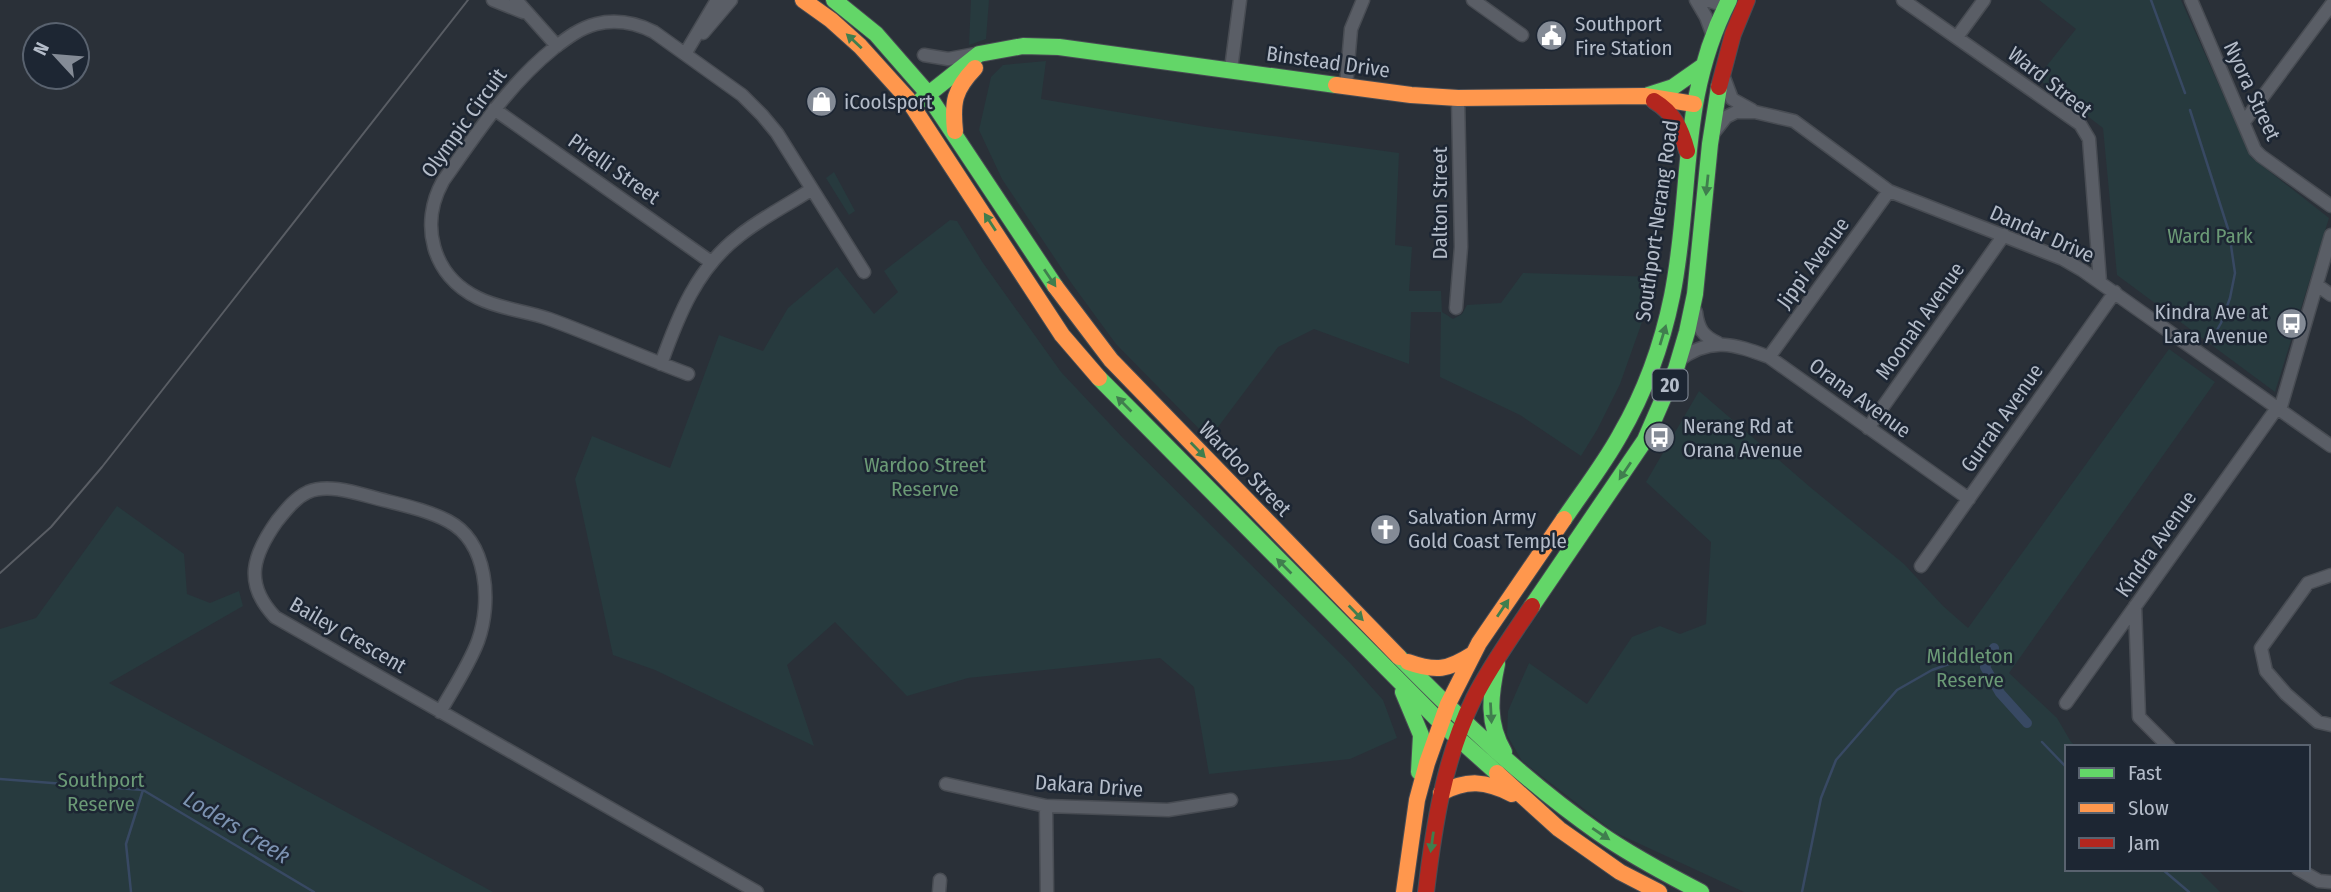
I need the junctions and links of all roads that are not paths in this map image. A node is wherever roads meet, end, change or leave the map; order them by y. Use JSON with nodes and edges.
{"nodes":[{"id":1,"x":493,"y":0,"type":"edge"},
{"id":2,"x":516,"y":0,"type":"edge"},
{"id":3,"x":717,"y":0,"type":"edge"},
{"id":4,"x":731,"y":0,"type":"edge"},
{"id":5,"x":803,"y":0,"type":"edge"},
{"id":6,"x":834,"y":0,"type":"edge"},
{"id":7,"x":1240,"y":0,"type":"edge"},
{"id":8,"x":1363,"y":0,"type":"edge"},
{"id":9,"x":1473,"y":0,"type":"edge"},
{"id":10,"x":1696,"y":0,"type":"edge"},
{"id":11,"x":1707,"y":0,"type":"edge"},
{"id":12,"x":1727,"y":0,"type":"edge"},
{"id":13,"x":1747,"y":0,"type":"edge"},
{"id":14,"x":1903,"y":0,"type":"edge"},
{"id":15,"x":1984,"y":0,"type":"edge"},
{"id":16,"x":2192,"y":0,"type":"edge"},
{"id":17,"x":2331,"y":5,"type":"edge"},
{"id":18,"x":534,"y":20,"type":"junction"},
{"id":19,"x":1522,"y":35,"type":"dead end"},
{"id":20,"x":1713,"y":36,"type":"junction"},
{"id":21,"x":1957,"y":37,"type":"junction"},
{"id":22,"x":557,"y":46,"type":"junction"},
{"id":23,"x":688,"y":50,"type":"junction"},
{"id":24,"x":924,"y":55,"type":"dead end"},
{"id":25,"x":981,"y":59,"type":"junction"},
{"id":26,"x":1703,"y":66,"type":"junction"},
{"id":27,"x":1231,"y":69,"type":"junction"},
{"id":28,"x":1721,"y":77,"type":"junction"},
{"id":29,"x":1346,"y":86,"type":"junction"},
{"id":30,"x":1645,"y":96,"type":"junction"},
{"id":31,"x":930,"y":97,"type":"junction"},
{"id":32,"x":1458,"y":98,"type":"junction"},
{"id":33,"x":1694,"y":104,"type":"junction"},
{"id":34,"x":494,"y":108,"type":"junction"},
{"id":35,"x":915,"y":108,"type":"junction"},
{"id":36,"x":1755,"y":112,"type":"junction"},
{"id":37,"x":2244,"y":122,"type":"junction"},
{"id":38,"x":955,"y":134,"type":"junction"},
{"id":39,"x":1712,"y":136,"type":"junction"},
{"id":40,"x":1688,"y":153,"type":"junction"},
{"id":41,"x":812,"y":189,"type":"junction"},
{"id":42,"x":1889,"y":191,"type":"junction"},
{"id":43,"x":2331,"y":206,"type":"edge"},
{"id":44,"x":2004,"y":235,"type":"junction"},
{"id":45,"x":2331,"y":235,"type":"edge"},
{"id":46,"x":711,"y":262,"type":"junction"},
{"id":47,"x":864,"y":272,"type":"dead end"},
{"id":48,"x":2100,"y":282,"type":"junction"},
{"id":49,"x":2317,"y":285,"type":"junction"},
{"id":50,"x":2115,"y":292,"type":"junction"},
{"id":51,"x":1695,"y":295,"type":"junction"},
{"id":52,"x":2331,"y":295,"type":"edge"},
{"id":53,"x":1456,"y":308,"type":"dead end"},
{"id":54,"x":1722,"y":344,"type":"junction"},
{"id":55,"x":1769,"y":357,"type":"junction"},
{"id":56,"x":1678,"y":361,"type":"junction"},
{"id":57,"x":661,"y":364,"type":"junction"},
{"id":58,"x":688,"y":374,"type":"dead end"},
{"id":59,"x":2278,"y":409,"type":"junction"},
{"id":60,"x":1868,"y":428,"type":"junction"},
{"id":61,"x":2331,"y":446,"type":"edge"},
{"id":62,"x":1969,"y":499,"type":"junction"},
{"id":63,"x":1921,"y":566,"type":"dead end"},
{"id":64,"x":2331,"y":575,"type":"edge"},
{"id":65,"x":2136,"y":606,"type":"junction"},
{"id":66,"x":1474,"y":654,"type":"junction"},
{"id":67,"x":1498,"y":658,"type":"junction"},
{"id":68,"x":1401,"y":660,"type":"junction"},
{"id":69,"x":1394,"y":676,"type":"junction"},
{"id":70,"x":2066,"y":703,"type":"dead end"},
{"id":71,"x":1448,"y":704,"type":"junction"},
{"id":72,"x":440,"y":712,"type":"junction"},
{"id":73,"x":1464,"y":720,"type":"junction"},
{"id":74,"x":1441,"y":723,"type":"junction"},
{"id":75,"x":2331,"y":725,"type":"edge"},
{"id":76,"x":1458,"y":737,"type":"junction"},
{"id":77,"x":2167,"y":745,"type":"edge"},
{"id":78,"x":1511,"y":763,"type":"junction"},
{"id":79,"x":946,"y":784,"type":"dead end"},
{"id":80,"x":1441,"y":793,"type":"junction"},
{"id":81,"x":1231,"y":800,"type":"dead end"},
{"id":82,"x":1417,"y":800,"type":"junction"},
{"id":83,"x":1531,"y":804,"type":"junction"},
{"id":84,"x":1046,"y":806,"type":"junction"},
{"id":85,"x":2302,"y":871,"type":"edge"},
{"id":86,"x":2331,"y":882,"type":"edge"},
{"id":87,"x":757,"y":892,"type":"edge"},
{"id":88,"x":1047,"y":892,"type":"edge"},
{"id":89,"x":1404,"y":892,"type":"edge"},
{"id":90,"x":1426,"y":892,"type":"edge"},
{"id":91,"x":1659,"y":892,"type":"edge"},
{"id":92,"x":1701,"y":892,"type":"edge"}],
"edges":[{"from":1,"to":18,"type":"street"},
{"from":2,"to":18,"type":"street"},
{"from":3,"to":23,"type":"street"},
{"from":4,"to":23,"type":"street"},
{"from":35,"to":5,"type":"main road","name":"Wardoo Street","one_way":true},
{"from":6,"to":31,"type":"main road","name":"Wardoo Street"},
{"from":7,"to":27,"type":"street"},
{"from":8,"to":29,"type":"street"},
{"from":9,"to":19,"type":"street"},
{"from":10,"to":20,"type":"street"},
{"from":11,"to":12,"type":"street"},
{"from":12,"to":20,"type":"main road","name":"Southport-Nerang Road","number":"20"},
{"from":13,"to":28,"type":"main road","name":"Southport-Nerang Road","number":"20"},
{"from":14,"to":21,"type":"street","name":"Ward Street"},
{"from":15,"to":21,"type":"street"},
{"from":16,"to":37,"type":"street","name":"Nyora Street"},
{"from":17,"to":37,"type":"street"},
{"from":18,"to":22,"type":"street"},
{"from":20,"to":26,"type":"main road","name":"Southport-Nerang Road","number":"20"},
{"from":21,"to":48,"type":"street","name":"Ward Street"},
{"from":22,"to":23,"type":"street","name":"Olympic Circuit"},
{"from":22,"to":34,"type":"street","name":"Olympic Circuit"},
{"from":23,"to":41,"type":"street","name":"Olympic Circuit"},
{"from":24,"to":25,"type":"street","name":"Binstead Drive"},
{"from":25,"to":27,"type":"main road","name":"Binstead Drive"},
{"from":25,"to":31,"type":"main road","name":"Binstead Drive"},
{"from":25,"to":38,"type":"main road","name":"Binstead Drive"},
{"from":26,"to":30,"type":"main road","name":"Binstead Drive"},
{"from":26,"to":33,"type":"main road","name":"Southport-Nerang Road","number":"20"},
{"from":27,"to":29,"type":"main road","name":"Binstead Drive"},
{"from":28,"to":33,"type":"main road"},
{"from":28,"to":36,"type":"street","name":"Dandar Drive"},
{"from":28,"to":39,"type":"main road","name":"Southport-Nerang Road","number":"20"},
{"from":29,"to":32,"type":"main road","name":"Binstead Drive"},
{"from":30,"to":32,"type":"main road","name":"Binstead Drive"},
{"from":30,"to":33,"type":"main road","name":"Binstead Drive"},
{"from":30,"to":40,"type":"main road"},
{"from":31,"to":35,"type":"main road","name":"Binstead Drive"},
{"from":31,"to":38,"type":"main road","name":"Wardoo Street"},
{"from":32,"to":53,"type":"street","name":"Dalton Street"},
{"from":33,"to":40,"type":"main road","name":"Southport-Nerang Road","number":"20"},
{"from":34,"to":46,"type":"street","name":"Pirelli Street"},
{"from":34,"to":57,"type":"street","name":"Olympic Circuit"},
{"from":69,"to":35,"type":"main road","name":"Wardoo Street","one_way":true},
{"from":36,"to":39,"type":"street","name":"Dandar Drive"},
{"from":36,"to":42,"type":"street","name":"Dandar Drive"},
{"from":37,"to":43,"type":"street","name":"Nyora Street"},
{"from":38,"to":68,"type":"main road","name":"Wardoo Street","one_way":true},
{"from":39,"to":51,"type":"main road","name":"Southport-Nerang Road","number":"20","one_way":true},
{"from":66,"to":40,"type":"main road","name":"Southport-Nerang Road","number":"20","one_way":true},
{"from":41,"to":46,"type":"street"},
{"from":41,"to":47,"type":"street","name":"Olympic Circuit"},
{"from":42,"to":44,"type":"street","name":"Dandar Drive"},
{"from":42,"to":55,"type":"street","name":"Jippi Avenue"},
{"from":44,"to":48,"type":"street","name":"Dandar Drive"},
{"from":44,"to":60,"type":"street","name":"Moonah Avenue"},
{"from":45,"to":49,"type":"street","name":"Kindra Avenue"},
{"from":46,"to":57,"type":"street"},
{"from":48,"to":50,"type":"street","name":"Dandar Drive"},
{"from":49,"to":52,"type":"street"},
{"from":49,"to":59,"type":"street","name":"Kindra Avenue"},
{"from":50,"to":59,"type":"street","name":"Dandar Drive"},
{"from":50,"to":62,"type":"street","name":"Gurrah Avenue"},
{"from":51,"to":54,"type":"street","name":"Orana Avenue"},
{"from":51,"to":56,"type":"main road","name":"Southport-Nerang Road","number":"20"},
{"from":54,"to":55,"type":"street","name":"Orana Avenue"},
{"from":54,"to":56,"type":"street"},
{"from":55,"to":60,"type":"street","name":"Orana Avenue"},
{"from":56,"to":67,"type":"main road","name":"Southport-Nerang Road","number":"20","one_way":true},
{"from":57,"to":58,"type":"street","name":"Olympic Circuit"},
{"from":59,"to":61,"type":"street","name":"Dandar Drive"},
{"from":59,"to":65,"type":"street","name":"Kindra Avenue"},
{"from":60,"to":62,"type":"street","name":"Orana Avenue"},
{"from":62,"to":63,"type":"street","name":"Gurrah Avenue"},
{"from":64,"to":75,"type":"street"},
{"from":65,"to":70,"type":"street","name":"Kindra Avenue"},
{"from":65,"to":77,"type":"street"},
{"from":66,"to":68,"type":"main road"},
{"from":66,"to":71,"type":"main road","name":"Southport-Nerang Road","number":"20"},
{"from":67,"to":73,"type":"main road","name":"Southport-Nerang Road","number":"20"},
{"from":67,"to":78,"type":"main road","one_way":true},
{"from":68,"to":71,"type":"main road","name":"Wardoo Street"},
{"from":69,"to":74,"type":"main road","name":"Wardoo Street"},
{"from":69,"to":82,"type":"main road"},
{"from":71,"to":73,"type":"main road","name":"Wardoo Street"},
{"from":71,"to":74,"type":"main road","name":"Southport-Nerang Road","number":"20"},
{"from":72,"to":72,"type":"street","name":"Bailey Crescent"},
{"from":72,"to":87,"type":"street","name":"Bailey Crescent"},
{"from":73,"to":76,"type":"main road","name":"Southport-Nerang Road","number":"20"},
{"from":73,"to":78,"type":"main road","name":"Wardoo Street"},
{"from":74,"to":76,"type":"main road","name":"Wardoo Street"},
{"from":74,"to":82,"type":"main road","name":"Southport-Nerang Road","number":"20"},
{"from":76,"to":80,"type":"main road","name":"Southport-Nerang Road","number":"20"},
{"from":76,"to":83,"type":"main road","name":"Wardoo Street"},
{"from":78,"to":92,"type":"main road","name":"Wardoo Street","one_way":true},
{"from":79,"to":84,"type":"street","name":"Dakara Drive"},
{"from":80,"to":83,"type":"main road"},
{"from":80,"to":90,"type":"main road","name":"Southport-Nerang Road","number":"20","one_way":true},
{"from":81,"to":84,"type":"street","name":"Dakara Drive"},
{"from":82,"to":89,"type":"main road","name":"Southport-Nerang Road","number":"20"},
{"from":83,"to":91,"type":"main road","name":"Wardoo Street"},
{"from":84,"to":88,"type":"street"},
{"from":85,"to":86,"type":"street"}]}
